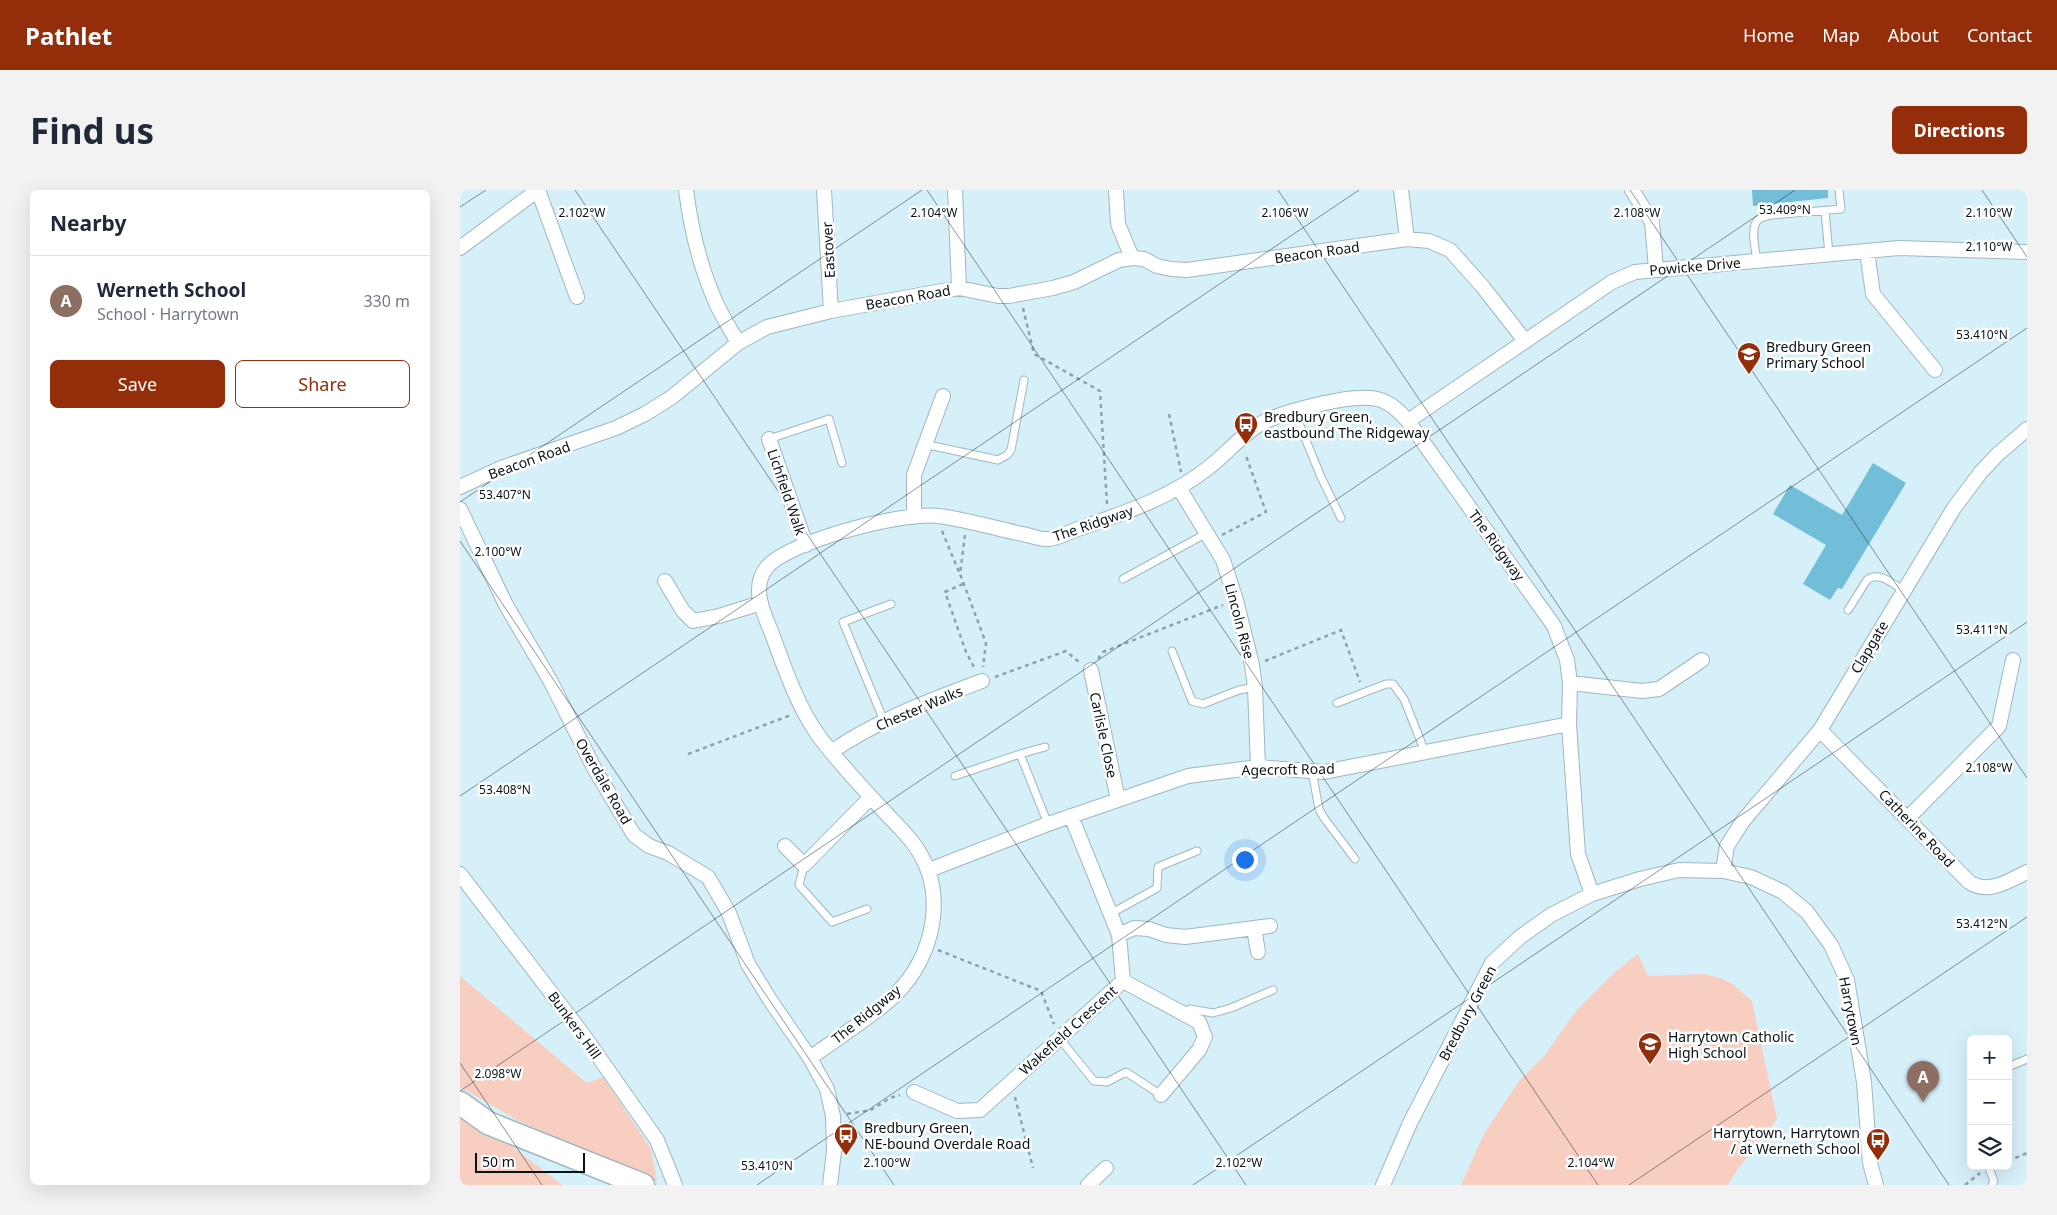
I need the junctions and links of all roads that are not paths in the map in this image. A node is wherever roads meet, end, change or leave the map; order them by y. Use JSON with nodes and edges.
{"nodes":[{"id":1,"x":538,"y":190,"type":"edge"},
{"id":2,"x":686,"y":190,"type":"edge"},
{"id":3,"x":824,"y":190,"type":"edge"},
{"id":4,"x":955,"y":190,"type":"edge"},
{"id":5,"x":1116,"y":190,"type":"edge"},
{"id":6,"x":1401,"y":190,"type":"edge"},
{"id":7,"x":1632,"y":190,"type":"edge"},
{"id":8,"x":1839,"y":190,"type":"edge"},
{"id":9,"x":1825,"y":211,"type":"junction"},
{"id":10,"x":1407,"y":239,"type":"junction"},
{"id":11,"x":460,"y":248,"type":"edge"},
{"id":12,"x":1867,"y":251,"type":"junction"},
{"id":13,"x":2027,"y":252,"type":"edge"},
{"id":14,"x":1829,"y":254,"type":"junction"},
{"id":15,"x":1132,"y":258,"type":"junction"},
{"id":16,"x":1757,"y":261,"type":"junction"},
{"id":17,"x":1656,"y":269,"type":"junction"},
{"id":18,"x":959,"y":288,"type":"junction"},
{"id":19,"x":577,"y":297,"type":"dead end"},
{"id":20,"x":831,"y":311,"type":"junction"},
{"id":21,"x":1525,"y":341,"type":"junction"},
{"id":22,"x":738,"y":343,"type":"junction"},
{"id":23,"x":1935,"y":370,"type":"dead end"},
{"id":24,"x":1024,"y":380,"type":"dead end"},
{"id":25,"x":943,"y":396,"type":"dead end"},
{"id":26,"x":1294,"y":411,"type":"junction"},
{"id":27,"x":1408,"y":421,"type":"junction"},
{"id":28,"x":2027,"y":429,"type":"edge"},
{"id":29,"x":769,"y":438,"type":"joint"},
{"id":30,"x":924,"y":444,"type":"junction"},
{"id":31,"x":842,"y":463,"type":"dead end"},
{"id":32,"x":460,"y":487,"type":"edge"},
{"id":33,"x":1181,"y":487,"type":"junction"},
{"id":34,"x":460,"y":509,"type":"edge"},
{"id":35,"x":914,"y":517,"type":"junction"},
{"id":36,"x":1341,"y":518,"type":"dead end"},
{"id":37,"x":1209,"y":537,"type":"junction"},
{"id":38,"x":806,"y":545,"type":"junction"},
{"id":39,"x":1123,"y":579,"type":"dead end"},
{"id":40,"x":665,"y":581,"type":"dead end"},
{"id":41,"x":1903,"y":590,"type":"junction"},
{"id":42,"x":761,"y":603,"type":"junction"},
{"id":43,"x":892,"y":604,"type":"dead end"},
{"id":44,"x":1848,"y":610,"type":"dead end"},
{"id":45,"x":1172,"y":651,"type":"dead end"},
{"id":46,"x":1702,"y":660,"type":"dead end"},
{"id":47,"x":2013,"y":660,"type":"dead end"},
{"id":48,"x":1091,"y":670,"type":"road end"},
{"id":49,"x":982,"y":681,"type":"road end"},
{"id":50,"x":1570,"y":683,"type":"junction"},
{"id":51,"x":1255,"y":687,"type":"junction"},
{"id":52,"x":1337,"y":703,"type":"dead end"},
{"id":53,"x":884,"y":721,"type":"junction"},
{"id":54,"x":1569,"y":724,"type":"junction"},
{"id":55,"x":1820,"y":730,"type":"junction"},
{"id":56,"x":1045,"y":747,"type":"dead end"},
{"id":57,"x":831,"y":752,"type":"junction"},
{"id":58,"x":1425,"y":752,"type":"junction"},
{"id":59,"x":1020,"y":754,"type":"junction"},
{"id":60,"x":1258,"y":767,"type":"junction"},
{"id":61,"x":1312,"y":771,"type":"junction"},
{"id":62,"x":955,"y":776,"type":"dead end"},
{"id":63,"x":871,"y":797,"type":"junction"},
{"id":64,"x":1118,"y":800,"type":"junction"},
{"id":65,"x":1071,"y":816,"type":"junction"},
{"id":66,"x":1908,"y":818,"type":"junction"},
{"id":67,"x":1048,"y":824,"type":"junction"},
{"id":68,"x":785,"y":846,"type":"dead end"},
{"id":69,"x":1197,"y":851,"type":"dead end"},
{"id":70,"x":1355,"y":859,"type":"dead end"},
{"id":71,"x":804,"y":865,"type":"junction"},
{"id":72,"x":929,"y":870,"type":"junction"},
{"id":73,"x":1723,"y":871,"type":"junction"},
{"id":74,"x":2027,"y":872,"type":"edge"},
{"id":75,"x":460,"y":874,"type":"edge"},
{"id":76,"x":1592,"y":894,"type":"junction"},
{"id":77,"x":867,"y":909,"type":"dead end"},
{"id":78,"x":1110,"y":914,"type":"junction"},
{"id":79,"x":1270,"y":926,"type":"dead end"},
{"id":80,"x":1254,"y":928,"type":"junction"},
{"id":81,"x":1119,"y":935,"type":"junction"},
{"id":82,"x":1258,"y":952,"type":"dead end"},
{"id":83,"x":1123,"y":981,"type":"junction"},
{"id":84,"x":1273,"y":990,"type":"dead end"},
{"id":85,"x":1183,"y":1013,"type":"junction"},
{"id":86,"x":1060,"y":1039,"type":"junction"},
{"id":87,"x":810,"y":1058,"type":"junction"},
{"id":88,"x":2027,"y":1059,"type":"edge"},
{"id":89,"x":2012,"y":1065,"type":"edge"},
{"id":90,"x":914,"y":1092,"type":"road end"},
{"id":91,"x":1161,"y":1095,"type":"joint"},
{"id":92,"x":460,"y":1103,"type":"edge"},
{"id":93,"x":1106,"y":1168,"type":"dead end"},
{"id":94,"x":1990,"y":1170,"type":"edge"},
{"id":95,"x":643,"y":1185,"type":"edge"},
{"id":96,"x":675,"y":1185,"type":"edge"},
{"id":97,"x":830,"y":1185,"type":"edge"},
{"id":98,"x":1088,"y":1185,"type":"edge"},
{"id":99,"x":1382,"y":1185,"type":"edge"},
{"id":100,"x":1876,"y":1185,"type":"edge"},
{"id":101,"x":1992,"y":1185,"type":"edge"}],
"edges":[{"from":1,"to":11,"type":"street"},
{"from":1,"to":19,"type":"street"},
{"from":2,"to":22,"type":"street"},
{"from":3,"to":20,"type":"street","name":"Eastover"},
{"from":4,"to":18,"type":"street"},
{"from":5,"to":15,"type":"street"},
{"from":6,"to":10,"type":"street"},
{"from":7,"to":17,"type":"street"},
{"from":8,"to":9,"type":"lane"},
{"from":9,"to":14,"type":"lane"},
{"from":9,"to":16,"type":"lane"},
{"from":10,"to":15,"type":"street","name":"Beacon Road"},
{"from":10,"to":21,"type":"street","name":"Beacon Road"},
{"from":12,"to":13,"type":"street","name":"Powicke Drive"},
{"from":12,"to":14,"type":"street","name":"Powicke Drive"},
{"from":12,"to":23,"type":"street"},
{"from":14,"to":16,"type":"street","name":"Powicke Drive"},
{"from":15,"to":18,"type":"street","name":"Beacon Road"},
{"from":16,"to":17,"type":"street","name":"Powicke Drive"},
{"from":17,"to":21,"type":"street","name":"Powicke Drive"},
{"from":18,"to":20,"type":"street","name":"Beacon Road"},
{"from":20,"to":22,"type":"street","name":"Beacon Road"},
{"from":21,"to":27,"type":"street","name":"Powicke Drive"},
{"from":22,"to":32,"type":"street","name":"Beacon Road"},
{"from":24,"to":30,"type":"lane"},
{"from":25,"to":30,"type":"street"},
{"from":26,"to":27,"type":"street","name":"The Ridgway"},
{"from":26,"to":33,"type":"street","name":"The Ridgway"},
{"from":26,"to":36,"type":"lane"},
{"from":27,"to":50,"type":"street","name":"The Ridgway"},
{"from":28,"to":41,"type":"street","name":"Clapgate"},
{"from":29,"to":31,"type":"lane"},
{"from":29,"to":38,"type":"street","name":"Lichfield Walk"},
{"from":30,"to":35,"type":"street"},
{"from":33,"to":35,"type":"street","name":"The Ridgway"},
{"from":33,"to":37,"type":"street","name":"Lincoln Rise"},
{"from":34,"to":87,"type":"street","name":"Overdale Road"},
{"from":35,"to":38,"type":"street","name":"The Ridgway"},
{"from":37,"to":39,"type":"lane"},
{"from":37,"to":51,"type":"street","name":"Lincoln Rise"},
{"from":38,"to":42,"type":"street","name":"The Ridgway"},
{"from":40,"to":42,"type":"street"},
{"from":41,"to":44,"type":"lane"},
{"from":41,"to":55,"type":"street","name":"Clapgate"},
{"from":42,"to":57,"type":"street","name":"The Ridgway"},
{"from":43,"to":53,"type":"lane"},
{"from":45,"to":51,"type":"lane"},
{"from":46,"to":50,"type":"street"},
{"from":47,"to":66,"type":"street"},
{"from":48,"to":64,"type":"street","name":"Carlisle Close"},
{"from":49,"to":53,"type":"street","name":"Chester Walks"},
{"from":50,"to":54,"type":"street","name":"The Ridgway"},
{"from":51,"to":60,"type":"street","name":"Lincoln Rise"},
{"from":52,"to":58,"type":"lane"},
{"from":53,"to":57,"type":"street","name":"Chester Walks"},
{"from":54,"to":58,"type":"street","name":"Agecroft Road"},
{"from":54,"to":76,"type":"street","name":"The Ridgway"},
{"from":55,"to":66,"type":"street","name":"Catherine Road"},
{"from":55,"to":73,"type":"street","name":"Clapgate"},
{"from":56,"to":59,"type":"lane"},
{"from":57,"to":63,"type":"street","name":"The Ridgway"},
{"from":58,"to":61,"type":"street","name":"Agecroft Road"},
{"from":59,"to":62,"type":"lane"},
{"from":59,"to":67,"type":"lane"},
{"from":60,"to":61,"type":"street","name":"Agecroft Road"},
{"from":60,"to":64,"type":"street","name":"Agecroft Road"},
{"from":61,"to":70,"type":"lane"},
{"from":63,"to":71,"type":"street"},
{"from":63,"to":72,"type":"street","name":"The Ridgway"},
{"from":64,"to":65,"type":"street","name":"Agecroft Road"},
{"from":65,"to":67,"type":"street","name":"Agecroft Road"},
{"from":65,"to":78,"type":"street","name":"Wakefield Crescent"},
{"from":66,"to":74,"type":"street","name":"Catherine Road"},
{"from":67,"to":72,"type":"street","name":"Agecroft Road"},
{"from":68,"to":71,"type":"street"},
{"from":69,"to":78,"type":"lane"},
{"from":71,"to":77,"type":"lane"},
{"from":72,"to":87,"type":"street","name":"The Ridgway"},
{"from":73,"to":76,"type":"street","name":"Bredbury Green"},
{"from":73,"to":100,"type":"street","name":"Harrytown"},
{"from":75,"to":96,"type":"street","name":"Bunkers Hill"},
{"from":76,"to":99,"type":"street","name":"Bredbury Green"},
{"from":78,"to":81,"type":"street","name":"Wakefield Crescent"},
{"from":79,"to":80,"type":"street"},
{"from":80,"to":81,"type":"street"},
{"from":80,"to":82,"type":"street"},
{"from":81,"to":83,"type":"street","name":"Wakefield Crescent"},
{"from":83,"to":85,"type":"street"},
{"from":83,"to":86,"type":"street","name":"Wakefield Crescent"},
{"from":84,"to":85,"type":"lane"},
{"from":85,"to":91,"type":"street"},
{"from":86,"to":90,"type":"street","name":"Wakefield Crescent"},
{"from":86,"to":91,"type":"lane"},
{"from":87,"to":97,"type":"street","name":"Overdale Road"},
{"from":88,"to":89,"type":"lane"},
{"from":92,"to":95,"type":"main road"},
{"from":93,"to":98,"type":"street"},
{"from":94,"to":101,"type":"lane"}]}
